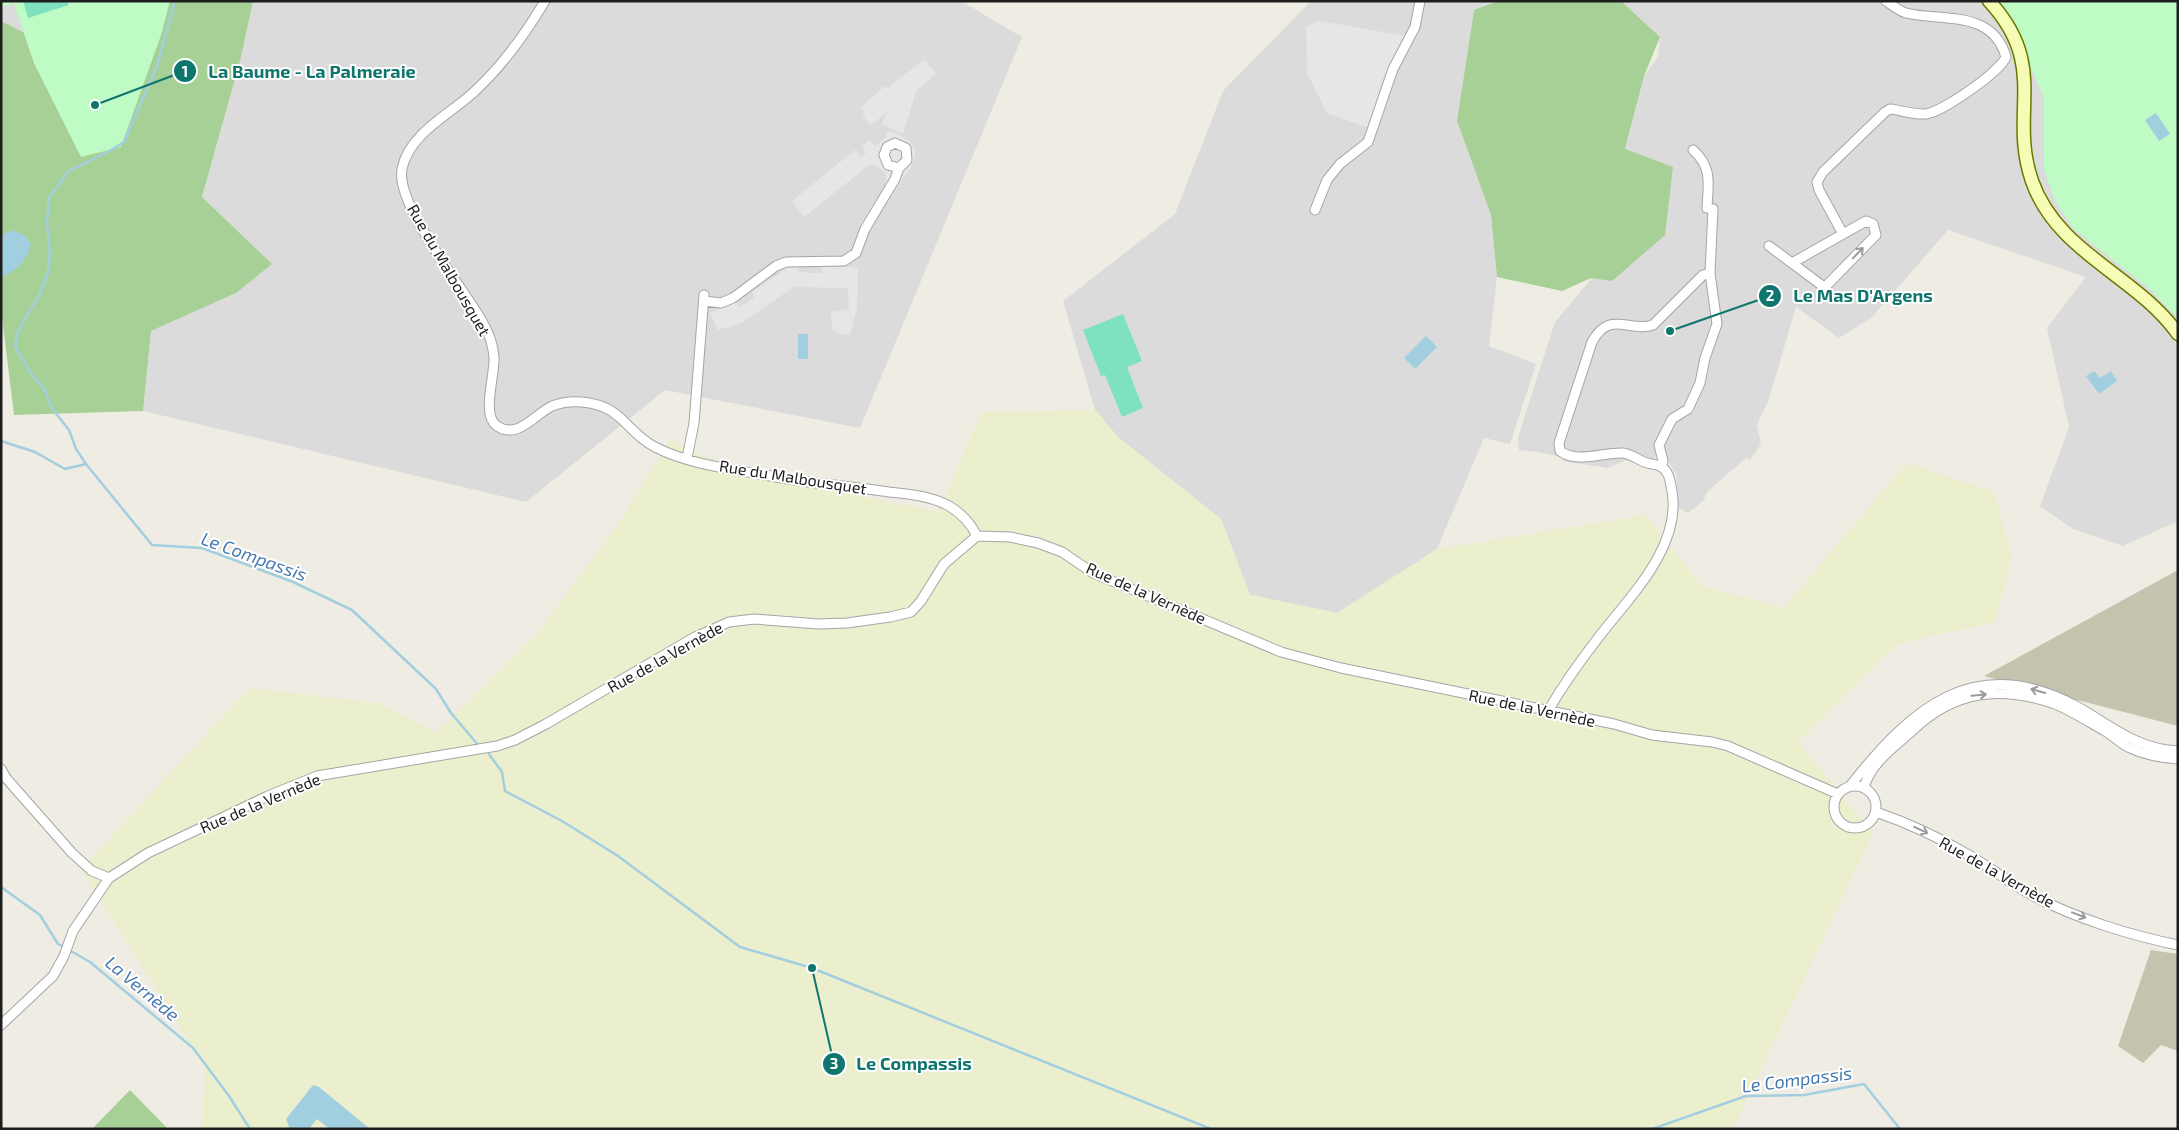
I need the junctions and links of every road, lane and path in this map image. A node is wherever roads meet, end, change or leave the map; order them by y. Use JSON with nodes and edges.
{"nodes":[{"id":1,"x":546,"y":1,"type":"edge"},
{"id":2,"x":1420,"y":1,"type":"edge"},
{"id":3,"x":1886,"y":1,"type":"edge"},
{"id":4,"x":1989,"y":1,"type":"edge"},
{"id":5,"x":1693,"y":150,"type":"dead end"},
{"id":6,"x":899,"y":168,"type":"dead end"},
{"id":7,"x":1315,"y":210,"type":"dead end"},
{"id":8,"x":1843,"y":234,"type":"junction"},
{"id":9,"x":1769,"y":246,"type":"dead end"},
{"id":10,"x":1792,"y":263,"type":"junction"},
{"id":11,"x":1710,"y":273,"type":"junction"},
{"id":12,"x":1824,"y":288,"type":"junction"},
{"id":13,"x":1832,"y":297,"type":"dead end"},
{"id":14,"x":2178,"y":334,"type":"edge"},
{"id":15,"x":687,"y":458,"type":"junction"},
{"id":16,"x":1661,"y":467,"type":"junction"},
{"id":17,"x":977,"y":536,"type":"junction"},
{"id":18,"x":1548,"y":711,"type":"junction"},
{"id":19,"x":2178,"y":751,"type":"edge"},
{"id":20,"x":2178,"y":759,"type":"edge"},
{"id":21,"x":1,"y":769,"type":"edge"},
{"id":22,"x":1850,"y":786,"type":"junction"},
{"id":23,"x":1864,"y":788,"type":"junction"},
{"id":24,"x":1838,"y":794,"type":"junction"},
{"id":25,"x":1876,"y":812,"type":"junction"},
{"id":26,"x":109,"y":878,"type":"junction"},
{"id":27,"x":2178,"y":945,"type":"edge"},
{"id":28,"x":1,"y":1025,"type":"edge"}],
"edges":[{"from":1,"to":15,"type":"street","name":"Rue du Malbousquet"},
{"from":2,"to":7,"type":"street"},
{"from":3,"to":8,"type":"street"},
{"from":4,"to":14,"type":"main road"},
{"from":5,"to":11,"type":"street"},
{"from":6,"to":15,"type":"street"},
{"from":8,"to":10,"type":"street"},
{"from":12,"to":8,"type":"street","one_way":true},
{"from":9,"to":10,"type":"street"},
{"from":10,"to":12,"type":"street"},
{"from":11,"to":16,"type":"street"},
{"from":11,"to":16,"type":"street"},
{"from":12,"to":13,"type":"street"},
{"from":15,"to":17,"type":"street","name":"Rue du Malbousquet"},
{"from":16,"to":18,"type":"street"},
{"from":17,"to":18,"type":"street","name":"Rue de la Vernède"},
{"from":17,"to":26,"type":"street","name":"Rue de la Vernède"},
{"from":18,"to":24,"type":"street","name":"Rue de la Vernède"},
{"from":19,"to":22,"type":"street","one_way":true},
{"from":23,"to":20,"type":"street","one_way":true},
{"from":21,"to":26,"type":"street"},
{"from":22,"to":23,"type":"street"},
{"from":22,"to":24,"type":"street"},
{"from":23,"to":25,"type":"street"},
{"from":24,"to":25,"type":"street"},
{"from":25,"to":27,"type":"street","name":"Rue de la Vernède","one_way":true},
{"from":26,"to":28,"type":"street"}]}
